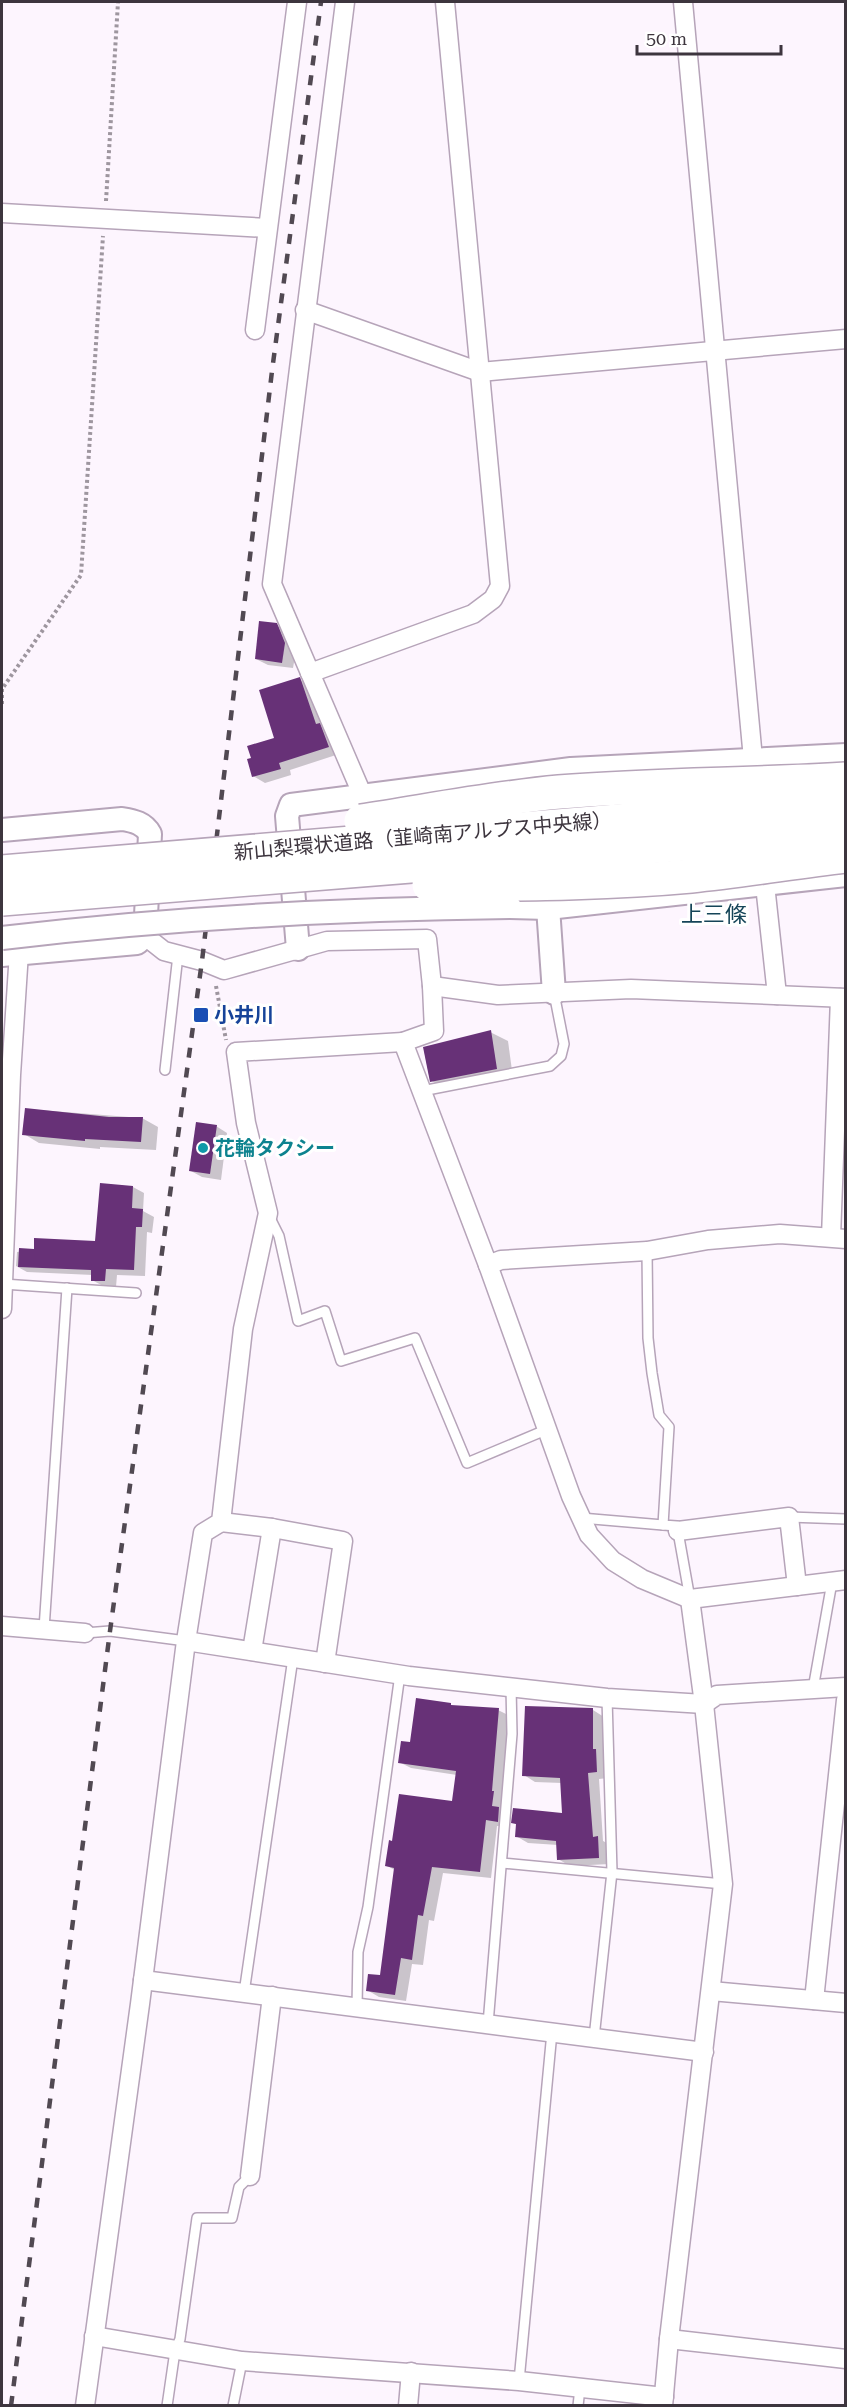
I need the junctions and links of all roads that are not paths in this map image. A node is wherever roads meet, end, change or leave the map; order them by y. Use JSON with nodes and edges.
{"nodes":[{"id":1,"x":297,"y":2,"type":"edge"},
{"id":2,"x":345,"y":2,"type":"edge"},
{"id":3,"x":445,"y":2,"type":"edge"},
{"id":4,"x":683,"y":2,"type":"edge"},
{"id":5,"x":2,"y":213,"type":"edge"},
{"id":6,"x":267,"y":228,"type":"junction"},
{"id":7,"x":305,"y":310,"type":"junction"},
{"id":8,"x":255,"y":330,"type":"dead end"},
{"id":9,"x":846,"y":339,"type":"edge"},
{"id":10,"x":717,"y":352,"type":"junction"},
{"id":11,"x":480,"y":372,"type":"junction"},
{"id":12,"x":310,"y":672,"type":"junction"},
{"id":13,"x":846,"y":754,"type":"edge"},
{"id":14,"x":753,"y":759,"type":"junction"},
{"id":15,"x":540,"y":772,"type":"junction"},
{"id":16,"x":846,"y":779,"type":"edge"},
{"id":17,"x":362,"y":794,"type":"junction"},
{"id":18,"x":846,"y":802,"type":"edge"},
{"id":19,"x":2,"y":830,"type":"edge"},
{"id":20,"x":846,"y":831,"type":"edge"},
{"id":21,"x":846,"y":856,"type":"edge"},
{"id":22,"x":2,"y":872,"type":"edge"},
{"id":23,"x":846,"y":875,"type":"edge"},
{"id":24,"x":89,"y":879,"type":"junction"},
{"id":25,"x":765,"y":885,"type":"junction"},
{"id":26,"x":2,"y":899,"type":"edge"},
{"id":27,"x":548,"y":908,"type":"junction"},
{"id":28,"x":145,"y":936,"type":"junction"},
{"id":29,"x":2,"y":938,"type":"edge"},
{"id":30,"x":298,"y":949,"type":"junction"},
{"id":31,"x":10,"y":954,"type":"edge"},
{"id":32,"x":178,"y":955,"type":"junction"},
{"id":33,"x":432,"y":986,"type":"junction"},
{"id":34,"x":555,"y":993,"type":"junction"},
{"id":35,"x":777,"y":995,"type":"junction"},
{"id":36,"x":843,"y":998,"type":"edge"},
{"id":37,"x":403,"y":1042,"type":"junction"},
{"id":38,"x":165,"y":1070,"type":"dead end"},
{"id":39,"x":422,"y":1091,"type":"junction"},
{"id":40,"x":268,"y":1213,"type":"junction"},
{"id":41,"x":838,"y":1238,"type":"edge"},
{"id":42,"x":646,"y":1251,"type":"junction"},
{"id":43,"x":488,"y":1265,"type":"junction"},
{"id":44,"x":3,"y":1284,"type":"junction"},
{"id":45,"x":67,"y":1288,"type":"junction"},
{"id":46,"x":136,"y":1293,"type":"dead end"},
{"id":47,"x":2,"y":1309,"type":"edge"},
{"id":48,"x":548,"y":1429,"type":"junction"},
{"id":49,"x":789,"y":1517,"type":"junction"},
{"id":50,"x":581,"y":1518,"type":"junction"},
{"id":51,"x":846,"y":1519,"type":"edge"},
{"id":52,"x":220,"y":1522,"type":"junction"},
{"id":53,"x":272,"y":1528,"type":"junction"},
{"id":54,"x":670,"y":1528,"type":"junction"},
{"id":55,"x":839,"y":1581,"type":"edge"},
{"id":56,"x":797,"y":1586,"type":"junction"},
{"id":57,"x":690,"y":1599,"type":"junction"},
{"id":58,"x":2,"y":1626,"type":"edge"},
{"id":59,"x":44,"y":1629,"type":"junction"},
{"id":60,"x":85,"y":1633,"type":"joint"},
{"id":61,"x":186,"y":1641,"type":"junction"},
{"id":62,"x":252,"y":1651,"type":"junction"},
{"id":63,"x":293,"y":1658,"type":"junction"},
{"id":64,"x":325,"y":1663,"type":"junction"},
{"id":65,"x":400,"y":1674,"type":"junction"},
{"id":66,"x":511,"y":1687,"type":"junction"},
{"id":67,"x":846,"y":1687,"type":"edge"},
{"id":68,"x":813,"y":1689,"type":"junction"},
{"id":69,"x":607,"y":1698,"type":"junction"},
{"id":70,"x":846,"y":1700,"type":"edge"},
{"id":71,"x":704,"y":1704,"type":"junction"},
{"id":72,"x":502,"y":1863,"type":"junction"},
{"id":73,"x":612,"y":1872,"type":"junction"},
{"id":74,"x":723,"y":1884,"type":"junction"},
{"id":75,"x":143,"y":1980,"type":"junction"},
{"id":76,"x":711,"y":1991,"type":"junction"},
{"id":77,"x":244,"y":1993,"type":"junction"},
{"id":78,"x":272,"y":1996,"type":"junction"},
{"id":79,"x":814,"y":2000,"type":"junction"},
{"id":80,"x":846,"y":2003,"type":"edge"},
{"id":81,"x":357,"y":2007,"type":"junction"},
{"id":82,"x":488,"y":2024,"type":"junction"},
{"id":83,"x":552,"y":2032,"type":"junction"},
{"id":84,"x":594,"y":2038,"type":"junction"},
{"id":85,"x":704,"y":2052,"type":"junction"},
{"id":86,"x":250,"y":2176,"type":"joint"},
{"id":87,"x":94,"y":2336,"type":"junction"},
{"id":88,"x":669,"y":2339,"type":"junction"},
{"id":89,"x":175,"y":2351,"type":"junction"},
{"id":90,"x":846,"y":2359,"type":"edge"},
{"id":91,"x":242,"y":2361,"type":"junction"},
{"id":92,"x":411,"y":2372,"type":"junction"},
{"id":93,"x":519,"y":2381,"type":"junction"},
{"id":94,"x":579,"y":2397,"type":"edge"},
{"id":95,"x":664,"y":2401,"type":"edge"},
{"id":96,"x":85,"y":2406,"type":"edge"},
{"id":97,"x":167,"y":2406,"type":"edge"},
{"id":98,"x":233,"y":2406,"type":"edge"},
{"id":99,"x":408,"y":2406,"type":"edge"}],
"edges":[{"from":1,"to":6,"type":"street"},
{"from":2,"to":7,"type":"street"},
{"from":3,"to":11,"type":"street"},
{"from":4,"to":10,"type":"street"},
{"from":5,"to":6,"type":"street"},
{"from":6,"to":8,"type":"street"},
{"from":7,"to":11,"type":"street"},
{"from":7,"to":12,"type":"street"},
{"from":9,"to":10,"type":"street"},
{"from":10,"to":11,"type":"street"},
{"from":10,"to":14,"type":"street"},
{"from":11,"to":12,"type":"street"},
{"from":12,"to":17,"type":"street"},
{"from":13,"to":14,"type":"street"},
{"from":14,"to":15,"type":"street"},
{"from":15,"to":17,"type":"street"},
{"from":15,"to":27,"type":"street"},
{"from":16,"to":24,"type":"highway","bridge":true},
{"from":17,"to":30,"type":"street"},
{"from":18,"to":24,"type":"highway","name":"新山梨環状道路（韮崎南アルプス中央線）","bridge":true},
{"from":19,"to":28,"type":"street"},
{"from":20,"to":24,"type":"highway","name":"新山梨環状道路（韮崎南アルプス中央線）","bridge":true},
{"from":21,"to":24,"type":"highway","bridge":true},
{"from":22,"to":24,"type":"highway","name":"新山梨環状道路（韮崎南アルプス中央線）","bridge":true},
{"from":23,"to":25,"type":"street"},
{"from":24,"to":26,"type":"highway","name":"新山梨環状道路（韮崎南アルプス中央線）","bridge":true},
{"from":25,"to":27,"type":"street"},
{"from":25,"to":35,"type":"street"},
{"from":27,"to":29,"type":"street","bridge":true},
{"from":27,"to":34,"type":"street"},
{"from":28,"to":31,"type":"street"},
{"from":28,"to":32,"type":"street"},
{"from":30,"to":32,"type":"street"},
{"from":30,"to":33,"type":"street"},
{"from":31,"to":44,"type":"street"},
{"from":32,"to":38,"type":"lane"},
{"from":33,"to":34,"type":"street"},
{"from":33,"to":37,"type":"street"},
{"from":34,"to":35,"type":"street"},
{"from":34,"to":39,"type":"lane"},
{"from":35,"to":36,"type":"street"},
{"from":36,"to":41,"type":"street"},
{"from":37,"to":39,"type":"street"},
{"from":37,"to":40,"type":"street"},
{"from":39,"to":43,"type":"street"},
{"from":40,"to":48,"type":"lane"},
{"from":40,"to":52,"type":"street"},
{"from":41,"to":42,"type":"street"},
{"from":42,"to":43,"type":"street"},
{"from":42,"to":54,"type":"lane"},
{"from":43,"to":48,"type":"street"},
{"from":44,"to":45,"type":"lane"},
{"from":44,"to":47,"type":"street"},
{"from":45,"to":46,"type":"lane"},
{"from":45,"to":59,"type":"lane"},
{"from":48,"to":50,"type":"street"},
{"from":49,"to":51,"type":"lane"},
{"from":49,"to":54,"type":"street"},
{"from":49,"to":56,"type":"street"},
{"from":50,"to":54,"type":"lane"},
{"from":50,"to":57,"type":"street"},
{"from":52,"to":53,"type":"street"},
{"from":52,"to":61,"type":"street"},
{"from":53,"to":62,"type":"street"},
{"from":53,"to":64,"type":"street"},
{"from":54,"to":57,"type":"lane"},
{"from":55,"to":56,"type":"street"},
{"from":55,"to":68,"type":"lane"},
{"from":56,"to":57,"type":"street"},
{"from":57,"to":71,"type":"street"},
{"from":58,"to":59,"type":"street"},
{"from":59,"to":60,"type":"street"},
{"from":60,"to":61,"type":"lane"},
{"from":61,"to":62,"type":"street"},
{"from":61,"to":75,"type":"street"},
{"from":62,"to":63,"type":"street"},
{"from":63,"to":64,"type":"street"},
{"from":63,"to":77,"type":"lane"},
{"from":64,"to":65,"type":"street"},
{"from":65,"to":66,"type":"street"},
{"from":65,"to":81,"type":"lane"},
{"from":66,"to":69,"type":"street"},
{"from":66,"to":72,"type":"lane"},
{"from":67,"to":68,"type":"street"},
{"from":68,"to":71,"type":"street"},
{"from":69,"to":71,"type":"street"},
{"from":69,"to":73,"type":"lane"},
{"from":70,"to":79,"type":"street"},
{"from":71,"to":74,"type":"street"},
{"from":72,"to":73,"type":"lane"},
{"from":72,"to":82,"type":"lane"},
{"from":73,"to":74,"type":"lane"},
{"from":73,"to":84,"type":"lane"},
{"from":74,"to":76,"type":"street"},
{"from":75,"to":77,"type":"street"},
{"from":75,"to":87,"type":"street"},
{"from":76,"to":79,"type":"street"},
{"from":76,"to":85,"type":"street"},
{"from":77,"to":78,"type":"street"},
{"from":78,"to":81,"type":"street"},
{"from":78,"to":86,"type":"street"},
{"from":79,"to":80,"type":"street"},
{"from":81,"to":82,"type":"street"},
{"from":82,"to":83,"type":"street"},
{"from":83,"to":84,"type":"street"},
{"from":83,"to":93,"type":"lane"},
{"from":84,"to":85,"type":"street"},
{"from":85,"to":88,"type":"street"},
{"from":86,"to":89,"type":"lane"},
{"from":87,"to":89,"type":"street"},
{"from":87,"to":96,"type":"street"},
{"from":88,"to":90,"type":"street"},
{"from":88,"to":95,"type":"street"},
{"from":89,"to":91,"type":"street"},
{"from":89,"to":97,"type":"lane"},
{"from":91,"to":92,"type":"street"},
{"from":91,"to":98,"type":"lane"},
{"from":92,"to":93,"type":"street"},
{"from":92,"to":99,"type":"street"},
{"from":93,"to":94,"type":"street"},
{"from":94,"to":95,"type":"street"}]}
